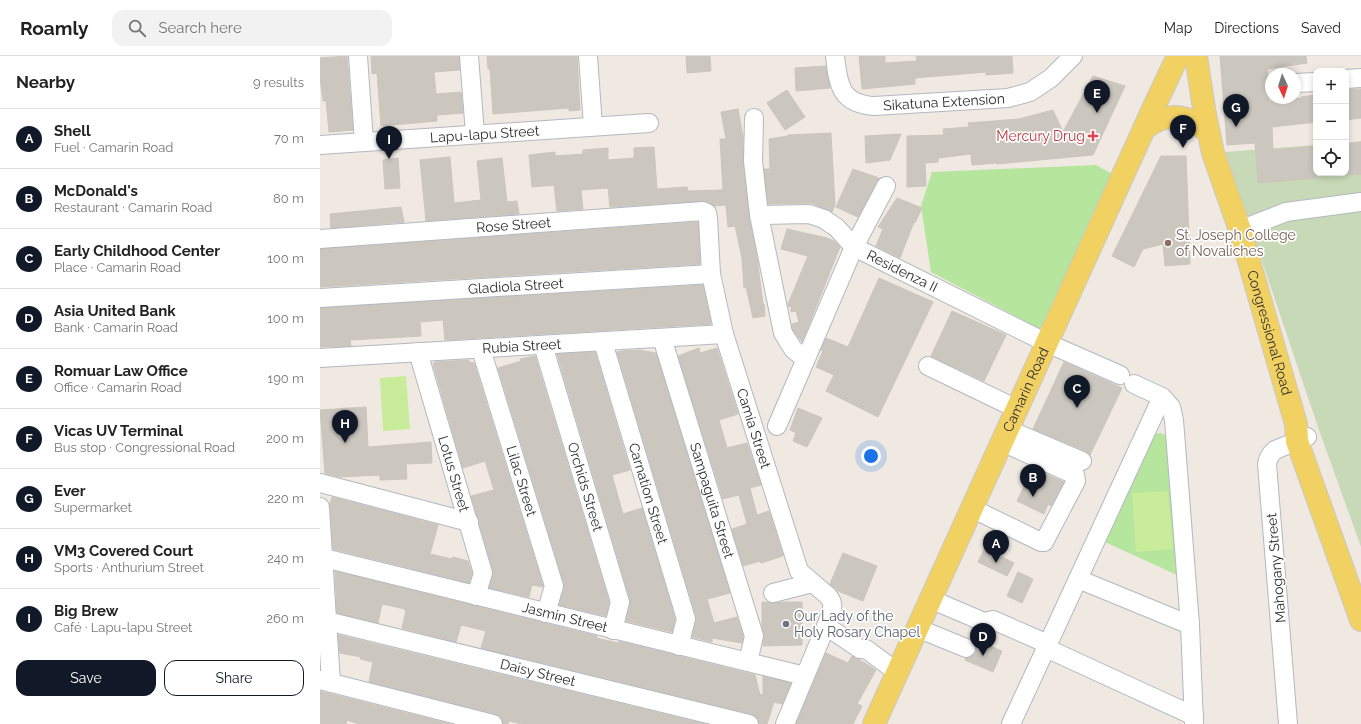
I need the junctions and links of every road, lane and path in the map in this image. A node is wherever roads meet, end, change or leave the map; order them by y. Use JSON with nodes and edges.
{"nodes":[{"id":1,"x":358,"y":56,"type":"edge"},
{"id":2,"x":469,"y":56,"type":"edge"},
{"id":3,"x":588,"y":56,"type":"edge"},
{"id":4,"x":835,"y":56,"type":"edge"},
{"id":5,"x":1073,"y":56,"type":"edge"},
{"id":6,"x":1178,"y":56,"type":"edge"},
{"id":7,"x":1196,"y":56,"type":"edge"},
{"id":8,"x":1361,"y":78,"type":"edge"},
{"id":9,"x":1349,"y":79,"type":"edge"},
{"id":10,"x":1313,"y":82,"type":"edge"},
{"id":11,"x":1301,"y":83,"type":"edge"},
{"id":12,"x":1152,"y":109,"type":"junction"},
{"id":13,"x":754,"y":118,"type":"dead end"},
{"id":14,"x":649,"y":123,"type":"dead end"},
{"id":15,"x":1207,"y":124,"type":"junction"},
{"id":16,"x":593,"y":126,"type":"junction"},
{"id":17,"x":1144,"y":129,"type":"junction"},
{"id":18,"x":475,"y":134,"type":"junction"},
{"id":19,"x":364,"y":142,"type":"junction"},
{"id":20,"x":320,"y":145,"type":"edge"},
{"id":21,"x":886,"y":186,"type":"dead end"},
{"id":22,"x":1361,"y":202,"type":"edge"},
{"id":23,"x":707,"y":213,"type":"joint"},
{"id":24,"x":759,"y":215,"type":"junction"},
{"id":25,"x":1240,"y":230,"type":"junction"},
{"id":26,"x":320,"y":238,"type":"edge"},
{"id":27,"x":854,"y":247,"type":"junction"},
{"id":28,"x":711,"y":274,"type":"junction"},
{"id":29,"x":320,"y":298,"type":"edge"},
{"id":30,"x":724,"y":334,"type":"junction"},
{"id":31,"x":662,"y":338,"type":"junction"},
{"id":32,"x":603,"y":342,"type":"junction"},
{"id":33,"x":1047,"y":343,"type":"junction"},
{"id":34,"x":543,"y":345,"type":"junction"},
{"id":35,"x":481,"y":349,"type":"junction"},
{"id":36,"x":418,"y":352,"type":"junction"},
{"id":37,"x":320,"y":358,"type":"edge"},
{"id":38,"x":805,"y":359,"type":"junction"},
{"id":39,"x":928,"y":366,"type":"dead end"},
{"id":40,"x":1162,"y":397,"type":"junction"},
{"id":41,"x":1017,"y":409,"type":"junction"},
{"id":42,"x":777,"y":426,"type":"dead end"},
{"id":43,"x":1300,"y":434,"type":"junction"},
{"id":44,"x":1004,"y":436,"type":"junction"},
{"id":45,"x":1082,"y":461,"type":"dead end"},
{"id":46,"x":320,"y":483,"type":"edge"},
{"id":47,"x":320,"y":507,"type":"edge"},
{"id":48,"x":972,"y":508,"type":"junction"},
{"id":49,"x":469,"y":522,"type":"junction"},
{"id":50,"x":324,"y":558,"type":"junction"},
{"id":51,"x":1361,"y":574,"type":"edge"},
{"id":52,"x":1078,"y":579,"type":"junction"},
{"id":53,"x":812,"y":583,"type":"junction"},
{"id":54,"x":773,"y":593,"type":"dead end"},
{"id":55,"x":476,"y":596,"type":"junction"},
{"id":56,"x":930,"y":599,"type":"junction"},
{"id":57,"x":546,"y":613,"type":"junction"},
{"id":58,"x":1361,"y":620,"type":"edge"},
{"id":59,"x":327,"y":621,"type":"junction"},
{"id":60,"x":1190,"y":625,"type":"junction"},
{"id":61,"x":826,"y":626,"type":"junction"},
{"id":62,"x":917,"y":628,"type":"junction"},
{"id":63,"x":613,"y":630,"type":"junction"},
{"id":64,"x":679,"y":646,"type":"junction"},
{"id":65,"x":966,"y":648,"type":"dead end"},
{"id":66,"x":1046,"y":648,"type":"junction"},
{"id":67,"x":748,"y":662,"type":"junction"},
{"id":68,"x":896,"y":674,"type":"junction"},
{"id":69,"x":805,"y":676,"type":"junction"},
{"id":70,"x":326,"y":682,"type":"edge"},
{"id":71,"x":1194,"y":720,"type":"edge"},
{"id":72,"x":1017,"y":722,"type":"edge"},
{"id":73,"x":493,"y":724,"type":"edge"},
{"id":74,"x":749,"y":724,"type":"edge"},
{"id":75,"x":785,"y":724,"type":"edge"},
{"id":76,"x":874,"y":724,"type":"edge"},
{"id":77,"x":1288,"y":724,"type":"edge"}],
"edges":[{"from":1,"to":19,"type":"street"},
{"from":2,"to":18,"type":"street"},
{"from":3,"to":16,"type":"street"},
{"from":4,"to":5,"type":"street","name":"Sikatuna Extension"},
{"from":6,"to":12,"type":"main road","name":"Camarin Road"},
{"from":7,"to":15,"type":"main road","name":"Congressional Road"},
{"from":8,"to":9,"type":"street"},
{"from":10,"to":11,"type":"street"},
{"from":12,"to":15,"type":"main road"},
{"from":12,"to":17,"type":"main road","name":"Camarin Road"},
{"from":13,"to":24,"type":"street"},
{"from":14,"to":16,"type":"street","name":"Lapu-lapu Street"},
{"from":15,"to":17,"type":"main road"},
{"from":15,"to":25,"type":"main road","name":"Congressional Road"},
{"from":16,"to":18,"type":"street","name":"Lapu-lapu Street"},
{"from":17,"to":33,"type":"main road","name":"Camarin Road"},
{"from":18,"to":19,"type":"street","name":"Lapu-lapu Street"},
{"from":19,"to":20,"type":"street","name":"Lapu-lapu Street"},
{"from":21,"to":27,"type":"street"},
{"from":22,"to":25,"type":"street"},
{"from":23,"to":26,"type":"street","name":"Rose Street"},
{"from":23,"to":28,"type":"street","name":"Camia Street"},
{"from":24,"to":27,"type":"street","name":"Residenza II"},
{"from":24,"to":38,"type":"street"},
{"from":25,"to":43,"type":"main road","name":"Congressional Road"},
{"from":27,"to":33,"type":"street","name":"Residenza II"},
{"from":27,"to":38,"type":"street"},
{"from":28,"to":29,"type":"street","name":"Gladiola Street"},
{"from":28,"to":30,"type":"street","name":"Camia Street"},
{"from":30,"to":31,"type":"street","name":"Rubia Street"},
{"from":30,"to":53,"type":"street","name":"Camia Street"},
{"from":31,"to":32,"type":"street","name":"Rubia Street"},
{"from":31,"to":67,"type":"street","name":"Sampaguita Street"},
{"from":32,"to":34,"type":"street","name":"Rubia Street"},
{"from":32,"to":64,"type":"street","name":"Carnation Street"},
{"from":33,"to":40,"type":"street","name":"Residenza II"},
{"from":33,"to":41,"type":"main road","name":"Camarin Road"},
{"from":34,"to":35,"type":"street","name":"Rubia Street"},
{"from":34,"to":63,"type":"street","name":"Orchids Street"},
{"from":35,"to":36,"type":"street","name":"Rubia Street"},
{"from":35,"to":57,"type":"street","name":"Lilac Street"},
{"from":36,"to":37,"type":"street","name":"Rubia Street"},
{"from":36,"to":49,"type":"street","name":"Lotus Street"},
{"from":38,"to":42,"type":"street"},
{"from":39,"to":41,"type":"street"},
{"from":40,"to":52,"type":"street"},
{"from":40,"to":60,"type":"street"},
{"from":41,"to":44,"type":"main road","name":"Camarin Road"},
{"from":43,"to":51,"type":"main road","name":"Congressional Road"},
{"from":43,"to":58,"type":"main road","name":"Congressional Road"},
{"from":43,"to":77,"type":"street","name":"Mahogany Street"},
{"from":44,"to":45,"type":"street"},
{"from":44,"to":48,"type":"main road","name":"Camarin Road"},
{"from":44,"to":48,"type":"street"},
{"from":46,"to":49,"type":"street"},
{"from":47,"to":50,"type":"street"},
{"from":48,"to":56,"type":"main road","name":"Camarin Road"},
{"from":49,"to":55,"type":"street","name":"Lotus Street"},
{"from":50,"to":55,"type":"street","name":"Jasmin Street"},
{"from":50,"to":59,"type":"street"},
{"from":52,"to":60,"type":"street"},
{"from":52,"to":66,"type":"street"},
{"from":53,"to":54,"type":"street"},
{"from":53,"to":61,"type":"street","name":"Camia Street"},
{"from":55,"to":57,"type":"street","name":"Jasmin Street"},
{"from":56,"to":62,"type":"main road","name":"Camarin Road"},
{"from":56,"to":66,"type":"street"},
{"from":57,"to":63,"type":"street","name":"Jasmin Street"},
{"from":59,"to":70,"type":"street"},
{"from":59,"to":74,"type":"street","name":"Daisy Street"},
{"from":60,"to":71,"type":"street"},
{"from":61,"to":68,"type":"street"},
{"from":61,"to":69,"type":"street"},
{"from":62,"to":65,"type":"street"},
{"from":62,"to":68,"type":"main road","name":"Camarin Road"},
{"from":63,"to":64,"type":"street","name":"Jasmin Street"},
{"from":64,"to":67,"type":"street","name":"Jasmin Street"},
{"from":66,"to":71,"type":"street"},
{"from":66,"to":72,"type":"street"},
{"from":67,"to":69,"type":"street","name":"Jasmin Street"},
{"from":68,"to":76,"type":"main road","name":"Camarin Road"},
{"from":69,"to":75,"type":"street"},
{"from":70,"to":73,"type":"street"}]}
